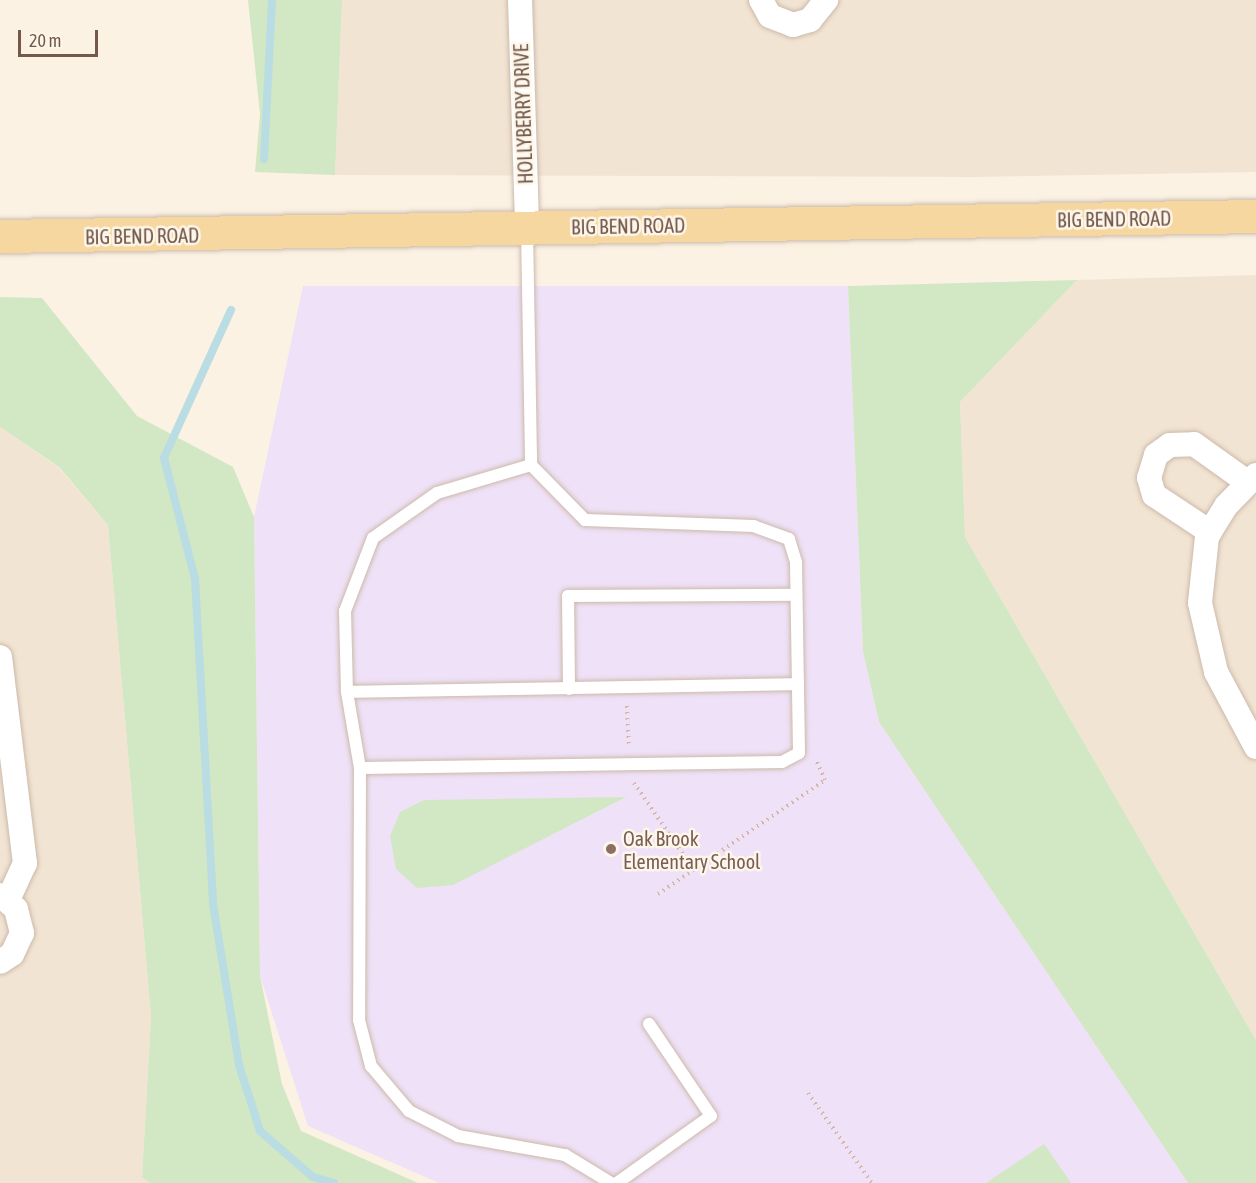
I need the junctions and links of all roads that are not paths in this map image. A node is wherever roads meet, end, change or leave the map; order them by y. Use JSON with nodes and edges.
{"nodes":[{"id":1,"x":520,"y":0,"type":"edge"},
{"id":2,"x":761,"y":0,"type":"edge"},
{"id":3,"x":826,"y":0,"type":"edge"},
{"id":4,"x":1256,"y":216,"type":"edge"},
{"id":5,"x":527,"y":228,"type":"junction"},
{"id":6,"x":0,"y":236,"type":"edge"},
{"id":7,"x":531,"y":465,"type":"junction"},
{"id":8,"x":1251,"y":479,"type":"edge"},
{"id":9,"x":1210,"y":532,"type":"junction"},
{"id":10,"x":796,"y":594,"type":"junction"},
{"id":11,"x":0,"y":657,"type":"edge"},
{"id":12,"x":798,"y":684,"type":"junction"},
{"id":13,"x":569,"y":689,"type":"junction"},
{"id":14,"x":347,"y":692,"type":"junction"},
{"id":15,"x":1256,"y":747,"type":"edge"},
{"id":16,"x":360,"y":768,"type":"junction"},
{"id":17,"x":4,"y":898,"type":"edge"},
{"id":18,"x":0,"y":962,"type":"edge"},
{"id":19,"x":649,"y":1024,"type":"dead end"},
{"id":20,"x":611,"y":1183,"type":"edge"},
{"id":21,"x":617,"y":1183,"type":"edge"}],
"edges":[{"from":1,"to":5,"type":"street","name":"HOLLYBERRY DRIVE"},
{"from":2,"to":3,"type":"street"},
{"from":4,"to":5,"type":"main road","name":"BIG BEND ROAD"},
{"from":5,"to":6,"type":"main road","name":"BIG BEND ROAD"},
{"from":5,"to":7,"type":"lane"},
{"from":7,"to":10,"type":"lane"},
{"from":7,"to":14,"type":"lane"},
{"from":8,"to":9,"type":"street"},
{"from":8,"to":9,"type":"street"},
{"from":9,"to":15,"type":"street"},
{"from":10,"to":12,"type":"lane"},
{"from":10,"to":13,"type":"lane"},
{"from":11,"to":17,"type":"street"},
{"from":12,"to":13,"type":"lane"},
{"from":12,"to":16,"type":"lane"},
{"from":13,"to":14,"type":"lane"},
{"from":14,"to":16,"type":"lane"},
{"from":16,"to":20,"type":"lane"},
{"from":17,"to":18,"type":"street"},
{"from":19,"to":21,"type":"lane"}]}
